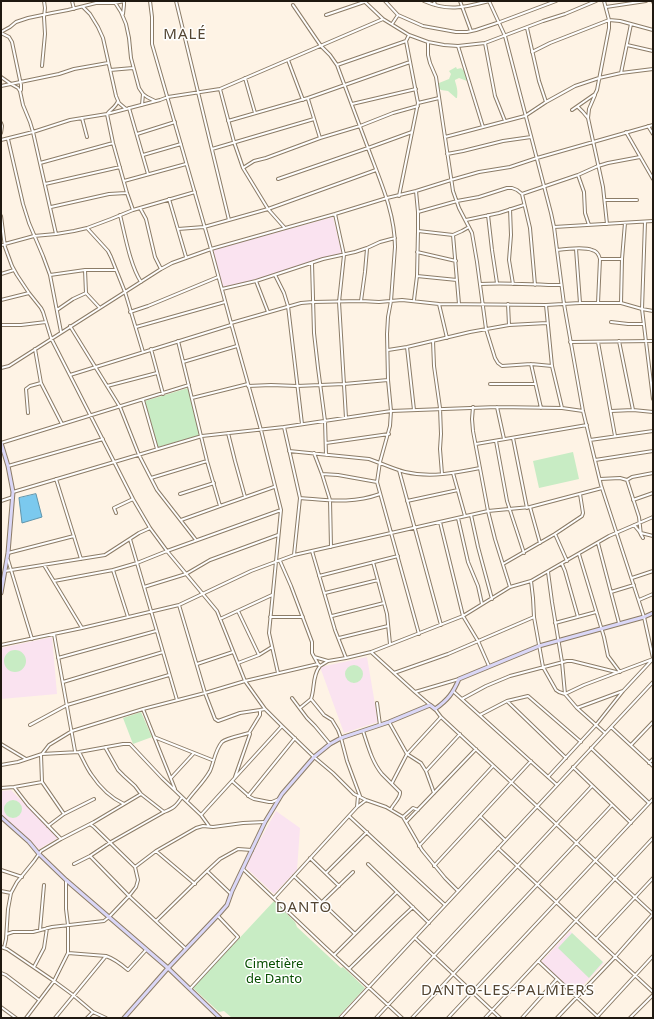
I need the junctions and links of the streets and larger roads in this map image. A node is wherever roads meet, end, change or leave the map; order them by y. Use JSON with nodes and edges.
{"nodes":[{"id":1,"x":44,"y":1,"type":"edge"},
{"id":2,"x":72,"y":1,"type":"edge"},
{"id":3,"x":124,"y":1,"type":"edge"},
{"id":4,"x":150,"y":1,"type":"edge"},
{"id":5,"x":176,"y":1,"type":"edge"},
{"id":6,"x":364,"y":1,"type":"edge"},
{"id":7,"x":384,"y":1,"type":"edge"},
{"id":8,"x":424,"y":1,"type":"edge"},
{"id":9,"x":434,"y":1,"type":"edge"},
{"id":10,"x":460,"y":1,"type":"edge"},
{"id":11,"x":490,"y":1,"type":"edge"},
{"id":12,"x":556,"y":1,"type":"edge"},
{"id":13,"x":595,"y":1,"type":"edge"},
{"id":14,"x":604,"y":1,"type":"edge"},
{"id":15,"x":646,"y":1,"type":"edge"},
{"id":16,"x":115,"y":2,"type":"edge"},
{"id":17,"x":627,"y":2,"type":"edge"},
{"id":18,"x":293,"y":5,"type":"dead end"},
{"id":19,"x":435,"y":5,"type":"junction"},
{"id":20,"x":83,"y":7,"type":"junction"},
{"id":21,"x":463,"y":7,"type":"junction"},
{"id":22,"x":606,"y":7,"type":"junction"},
{"id":23,"x":74,"y":9,"type":"junction"},
{"id":24,"x":44,"y":14,"type":"junction"},
{"id":25,"x":326,"y":15,"type":"dead end"},
{"id":26,"x":398,"y":15,"type":"junction"},
{"id":27,"x":122,"y":16,"type":"junction"},
{"id":28,"x":383,"y":19,"type":"junction"},
{"id":29,"x":609,"y":20,"type":"junction"},
{"id":30,"x":500,"y":22,"type":"junction"},
{"id":31,"x":392,"y":24,"type":"junction"},
{"id":32,"x":631,"y":24,"type":"junction"},
{"id":33,"x":527,"y":28,"type":"junction"},
{"id":34,"x":653,"y":30,"type":"edge"},
{"id":35,"x":471,"y":31,"type":"junction"},
{"id":36,"x":1,"y":33,"type":"edge"},
{"id":37,"x":409,"y":35,"type":"junction"},
{"id":38,"x":505,"y":36,"type":"junction"},
{"id":39,"x":406,"y":40,"type":"junction"},
{"id":40,"x":428,"y":42,"type":"junction"},
{"id":41,"x":485,"y":42,"type":"junction"},
{"id":42,"x":627,"y":45,"type":"junction"},
{"id":43,"x":321,"y":46,"type":"junction"},
{"id":44,"x":458,"y":46,"type":"junction"},
{"id":45,"x":653,"y":51,"type":"edge"},
{"id":46,"x":532,"y":52,"type":"junction"},
{"id":47,"x":288,"y":60,"type":"junction"},
{"id":48,"x":410,"y":62,"type":"junction"},
{"id":49,"x":108,"y":63,"type":"junction"},
{"id":50,"x":337,"y":64,"type":"junction"},
{"id":51,"x":42,"y":66,"type":"dead end"},
{"id":52,"x":133,"y":68,"type":"junction"},
{"id":53,"x":653,"y":69,"type":"edge"},
{"id":54,"x":110,"y":70,"type":"junction"},
{"id":55,"x":620,"y":73,"type":"junction"},
{"id":56,"x":1,"y":77,"type":"edge"},
{"id":57,"x":245,"y":78,"type":"junction"},
{"id":58,"x":599,"y":78,"type":"junction"},
{"id":59,"x":20,"y":83,"type":"junction"},
{"id":60,"x":11,"y":84,"type":"junction"},
{"id":61,"x":1,"y":86,"type":"edge"},
{"id":62,"x":345,"y":86,"type":"junction"},
{"id":63,"x":220,"y":89,"type":"junction"},
{"id":64,"x":416,"y":89,"type":"junction"},
{"id":65,"x":20,"y":91,"type":"junction"},
{"id":66,"x":198,"y":92,"type":"junction"},
{"id":67,"x":143,"y":94,"type":"junction"},
{"id":68,"x":595,"y":94,"type":"junction"},
{"id":69,"x":168,"y":97,"type":"junction"},
{"id":70,"x":308,"y":98,"type":"junction"},
{"id":71,"x":439,"y":98,"type":"junction"},
{"id":72,"x":303,"y":100,"type":"junction"},
{"id":73,"x":118,"y":101,"type":"junction"},
{"id":74,"x":156,"y":101,"type":"junction"},
{"id":75,"x":546,"y":102,"type":"junction"},
{"id":76,"x":352,"y":104,"type":"junction"},
{"id":77,"x":142,"y":105,"type":"junction"},
{"id":78,"x":418,"y":105,"type":"junction"},
{"id":79,"x":578,"y":107,"type":"junction"},
{"id":80,"x":129,"y":108,"type":"junction"},
{"id":81,"x":126,"y":109,"type":"junction"},
{"id":82,"x":572,"y":110,"type":"dead end"},
{"id":83,"x":255,"y":113,"type":"junction"},
{"id":84,"x":107,"y":114,"type":"junction"},
{"id":85,"x":525,"y":116,"type":"junction"},
{"id":86,"x":82,"y":118,"type":"junction"},
{"id":87,"x":588,"y":118,"type":"junction"},
{"id":88,"x":314,"y":119,"type":"junction"},
{"id":89,"x":228,"y":121,"type":"junction"},
{"id":90,"x":504,"y":121,"type":"junction"},
{"id":91,"x":175,"y":122,"type":"junction"},
{"id":92,"x":1,"y":123,"type":"edge"},
{"id":93,"x":653,"y":125,"type":"edge"},
{"id":94,"x":360,"y":126,"type":"junction"},
{"id":95,"x":648,"y":126,"type":"junction"},
{"id":96,"x":483,"y":127,"type":"junction"},
{"id":97,"x":33,"y":132,"type":"junction"},
{"id":98,"x":412,"y":132,"type":"junction"},
{"id":99,"x":626,"y":132,"type":"junction"},
{"id":100,"x":1,"y":134,"type":"edge"},
{"id":101,"x":137,"y":134,"type":"junction"},
{"id":102,"x":653,"y":134,"type":"edge"},
{"id":103,"x":87,"y":137,"type":"dead end"},
{"id":104,"x":445,"y":137,"type":"junction"},
{"id":105,"x":531,"y":137,"type":"junction"},
{"id":106,"x":8,"y":138,"type":"junction"},
{"id":107,"x":320,"y":138,"type":"junction"},
{"id":108,"x":1,"y":140,"type":"edge"},
{"id":109,"x":234,"y":142,"type":"junction"},
{"id":110,"x":593,"y":142,"type":"junction"},
{"id":111,"x":113,"y":143,"type":"junction"},
{"id":112,"x":181,"y":144,"type":"junction"},
{"id":113,"x":368,"y":148,"type":"junction"},
{"id":114,"x":212,"y":149,"type":"junction"},
{"id":115,"x":447,"y":154,"type":"junction"},
{"id":116,"x":143,"y":155,"type":"junction"},
{"id":117,"x":640,"y":157,"type":"junction"},
{"id":118,"x":537,"y":158,"type":"junction"},
{"id":119,"x":40,"y":163,"type":"junction"},
{"id":120,"x":187,"y":164,"type":"junction"},
{"id":121,"x":598,"y":166,"type":"junction"},
{"id":122,"x":120,"y":167,"type":"junction"},
{"id":123,"x":243,"y":168,"type":"junction"},
{"id":124,"x":376,"y":170,"type":"junction"},
{"id":125,"x":148,"y":174,"type":"junction"},
{"id":126,"x":578,"y":175,"type":"junction"},
{"id":127,"x":278,"y":178,"type":"dead end"},
{"id":128,"x":653,"y":179,"type":"edge"},
{"id":129,"x":451,"y":180,"type":"junction"},
{"id":130,"x":124,"y":181,"type":"junction"},
{"id":131,"x":45,"y":184,"type":"junction"},
{"id":132,"x":544,"y":186,"type":"junction"},
{"id":133,"x":416,"y":191,"type":"junction"},
{"id":134,"x":195,"y":192,"type":"junction"},
{"id":135,"x":127,"y":193,"type":"junction"},
{"id":136,"x":522,"y":194,"type":"junction"},
{"id":137,"x":399,"y":196,"type":"junction"},
{"id":138,"x":387,"y":198,"type":"junction"},
{"id":139,"x":169,"y":199,"type":"junction"},
{"id":140,"x":605,"y":200,"type":"junction"},
{"id":141,"x":637,"y":200,"type":"dead end"},
{"id":142,"x":456,"y":201,"type":"junction"},
{"id":143,"x":524,"y":205,"type":"junction"},
{"id":144,"x":51,"y":207,"type":"junction"},
{"id":145,"x":140,"y":208,"type":"junction"},
{"id":146,"x":268,"y":209,"type":"junction"},
{"id":147,"x":133,"y":210,"type":"junction"},
{"id":148,"x":510,"y":210,"type":"junction"},
{"id":149,"x":418,"y":212,"type":"junction"},
{"id":150,"x":335,"y":214,"type":"junction"},
{"id":151,"x":120,"y":215,"type":"junction"},
{"id":152,"x":488,"y":215,"type":"junction"},
{"id":153,"x":1,"y":216,"type":"edge"},
{"id":154,"x":228,"y":220,"type":"junction"},
{"id":155,"x":466,"y":220,"type":"junction"},
{"id":156,"x":653,"y":221,"type":"edge"},
{"id":157,"x":645,"y":222,"type":"junction"},
{"id":158,"x":626,"y":223,"type":"junction"},
{"id":159,"x":607,"y":224,"type":"junction"},
{"id":160,"x":589,"y":225,"type":"junction"},
{"id":161,"x":204,"y":226,"type":"junction"},
{"id":162,"x":469,"y":227,"type":"junction"},
{"id":163,"x":554,"y":227,"type":"junction"},
{"id":164,"x":87,"y":228,"type":"junction"},
{"id":165,"x":284,"y":228,"type":"junction"},
{"id":166,"x":178,"y":229,"type":"junction"},
{"id":167,"x":418,"y":231,"type":"junction"},
{"id":168,"x":56,"y":234,"type":"junction"},
{"id":169,"x":453,"y":235,"type":"junction"},
{"id":170,"x":34,"y":236,"type":"junction"},
{"id":171,"x":395,"y":238,"type":"junction"},
{"id":172,"x":4,"y":244,"type":"junction"},
{"id":173,"x":1,"y":245,"type":"edge"},
{"id":174,"x":211,"y":248,"type":"junction"},
{"id":175,"x":367,"y":248,"type":"junction"},
{"id":176,"x":576,"y":249,"type":"junction"},
{"id":177,"x":557,"y":250,"type":"junction"},
{"id":178,"x":417,"y":252,"type":"junction"},
{"id":179,"x":344,"y":255,"type":"junction"},
{"id":180,"x":186,"y":257,"type":"junction"},
{"id":181,"x":600,"y":259,"type":"junction"},
{"id":182,"x":622,"y":259,"type":"junction"},
{"id":183,"x":456,"y":261,"type":"junction"},
{"id":184,"x":312,"y":263,"type":"junction"},
{"id":185,"x":161,"y":269,"type":"junction"},
{"id":186,"x":14,"y":270,"type":"junction"},
{"id":187,"x":85,"y":270,"type":"junction"},
{"id":188,"x":116,"y":270,"type":"junction"},
{"id":189,"x":1,"y":274,"type":"edge"},
{"id":190,"x":275,"y":274,"type":"junction"},
{"id":191,"x":50,"y":275,"type":"junction"},
{"id":192,"x":417,"y":276,"type":"junction"},
{"id":193,"x":218,"y":277,"type":"junction"},
{"id":194,"x":457,"y":280,"type":"junction"},
{"id":195,"x":256,"y":281,"type":"junction"},
{"id":196,"x":140,"y":282,"type":"junction"},
{"id":197,"x":497,"y":283,"type":"junction"},
{"id":198,"x":480,"y":284,"type":"junction"},
{"id":199,"x":513,"y":284,"type":"junction"},
{"id":200,"x":535,"y":285,"type":"junction"},
{"id":201,"x":561,"y":285,"type":"junction"},
{"id":202,"x":222,"y":289,"type":"junction"},
{"id":203,"x":124,"y":292,"type":"junction"},
{"id":204,"x":29,"y":293,"type":"junction"},
{"id":205,"x":86,"y":293,"type":"junction"},
{"id":206,"x":1,"y":300,"type":"edge"},
{"id":207,"x":414,"y":300,"type":"junction"},
{"id":208,"x":361,"y":301,"type":"junction"},
{"id":209,"x":391,"y":301,"type":"junction"},
{"id":210,"x":225,"y":302,"type":"junction"},
{"id":211,"x":313,"y":302,"type":"junction"},
{"id":212,"x":339,"y":302,"type":"junction"},
{"id":213,"x":580,"y":303,"type":"junction"},
{"id":214,"x":621,"y":303,"type":"junction"},
{"id":215,"x":439,"y":304,"type":"junction"},
{"id":216,"x":459,"y":304,"type":"junction"},
{"id":217,"x":483,"y":304,"type":"junction"},
{"id":218,"x":508,"y":304,"type":"junction"},
{"id":219,"x":564,"y":304,"type":"junction"},
{"id":220,"x":598,"y":304,"type":"junction"},
{"id":221,"x":546,"y":305,"type":"junction"},
{"id":222,"x":288,"y":306,"type":"junction"},
{"id":223,"x":99,"y":307,"type":"junction"},
{"id":224,"x":642,"y":309,"type":"junction"},
{"id":225,"x":57,"y":310,"type":"junction"},
{"id":226,"x":653,"y":310,"type":"edge"},
{"id":227,"x":130,"y":312,"type":"junction"},
{"id":228,"x":268,"y":312,"type":"junction"},
{"id":229,"x":46,"y":322,"type":"junction"},
{"id":230,"x":611,"y":322,"type":"dead end"},
{"id":231,"x":547,"y":323,"type":"junction"},
{"id":232,"x":231,"y":324,"type":"junction"},
{"id":233,"x":644,"y":324,"type":"junction"},
{"id":234,"x":1,"y":325,"type":"edge"},
{"id":235,"x":510,"y":325,"type":"junction"},
{"id":236,"x":70,"y":326,"type":"junction"},
{"id":237,"x":135,"y":327,"type":"junction"},
{"id":238,"x":486,"y":329,"type":"junction"},
{"id":239,"x":61,"y":332,"type":"junction"},
{"id":240,"x":51,"y":338,"type":"junction"},
{"id":241,"x":447,"y":338,"type":"junction"},
{"id":242,"x":178,"y":341,"type":"junction"},
{"id":243,"x":433,"y":341,"type":"junction"},
{"id":244,"x":619,"y":341,"type":"junction"},
{"id":245,"x":646,"y":341,"type":"junction"},
{"id":246,"x":653,"y":341,"type":"edge"},
{"id":247,"x":570,"y":342,"type":"junction"},
{"id":248,"x":598,"y":342,"type":"junction"},
{"id":249,"x":237,"y":346,"type":"junction"},
{"id":250,"x":407,"y":347,"type":"junction"},
{"id":251,"x":35,"y":349,"type":"junction"},
{"id":252,"x":151,"y":349,"type":"junction"},
{"id":253,"x":388,"y":350,"type":"junction"},
{"id":254,"x":143,"y":352,"type":"junction"},
{"id":255,"x":183,"y":362,"type":"junction"},
{"id":256,"x":531,"y":364,"type":"junction"},
{"id":257,"x":552,"y":366,"type":"junction"},
{"id":258,"x":95,"y":367,"type":"junction"},
{"id":259,"x":1,"y":368,"type":"edge"},
{"id":260,"x":158,"y":372,"type":"junction"},
{"id":261,"x":70,"y":375,"type":"junction"},
{"id":262,"x":388,"y":380,"type":"junction"},
{"id":263,"x":42,"y":383,"type":"junction"},
{"id":264,"x":320,"y":384,"type":"junction"},
{"id":265,"x":344,"y":384,"type":"junction"},
{"id":266,"x":490,"y":384,"type":"dead end"},
{"id":267,"x":535,"y":384,"type":"junction"},
{"id":268,"x":189,"y":385,"type":"junction"},
{"id":269,"x":248,"y":385,"type":"junction"},
{"id":270,"x":107,"y":386,"type":"junction"},
{"id":271,"x":297,"y":386,"type":"junction"},
{"id":272,"x":163,"y":394,"type":"junction"},
{"id":273,"x":192,"y":398,"type":"junction"},
{"id":274,"x":653,"y":399,"type":"edge"},
{"id":275,"x":143,"y":400,"type":"junction"},
{"id":276,"x":120,"y":407,"type":"junction"},
{"id":277,"x":473,"y":407,"type":"junction"},
{"id":278,"x":497,"y":407,"type":"junction"},
{"id":279,"x":440,"y":408,"type":"junction"},
{"id":280,"x":541,"y":408,"type":"junction"},
{"id":281,"x":562,"y":408,"type":"junction"},
{"id":282,"x":414,"y":410,"type":"junction"},
{"id":283,"x":633,"y":410,"type":"junction"},
{"id":284,"x":391,"y":411,"type":"junction"},
{"id":285,"x":611,"y":411,"type":"junction"},
{"id":286,"x":583,"y":412,"type":"junction"},
{"id":287,"x":653,"y":412,"type":"edge"},
{"id":288,"x":28,"y":413,"type":"dead end"},
{"id":289,"x":91,"y":416,"type":"junction"},
{"id":290,"x":346,"y":418,"type":"junction"},
{"id":291,"x":325,"y":421,"type":"junction"},
{"id":292,"x":62,"y":424,"type":"junction"},
{"id":293,"x":302,"y":424,"type":"junction"},
{"id":294,"x":587,"y":425,"type":"junction"},
{"id":295,"x":284,"y":427,"type":"junction"},
{"id":296,"x":261,"y":430,"type":"junction"},
{"id":297,"x":653,"y":430,"type":"edge"},
{"id":298,"x":228,"y":433,"type":"junction"},
{"id":299,"x":389,"y":434,"type":"junction"},
{"id":300,"x":202,"y":436,"type":"junction"},
{"id":301,"x":615,"y":436,"type":"junction"},
{"id":302,"x":513,"y":438,"type":"junction"},
{"id":303,"x":103,"y":439,"type":"junction"},
{"id":304,"x":504,"y":439,"type":"junction"},
{"id":305,"x":590,"y":440,"type":"junction"},
{"id":306,"x":496,"y":441,"type":"junction"},
{"id":307,"x":326,"y":444,"type":"junction"},
{"id":308,"x":476,"y":444,"type":"junction"},
{"id":309,"x":1,"y":445,"type":"edge"},
{"id":310,"x":157,"y":449,"type":"junction"},
{"id":311,"x":289,"y":451,"type":"junction"},
{"id":312,"x":653,"y":451,"type":"edge"},
{"id":313,"x":314,"y":453,"type":"junction"},
{"id":314,"x":139,"y":455,"type":"junction"},
{"id":315,"x":326,"y":455,"type":"junction"},
{"id":316,"x":595,"y":460,"type":"junction"},
{"id":317,"x":207,"y":461,"type":"junction"},
{"id":318,"x":114,"y":462,"type":"junction"},
{"id":319,"x":380,"y":462,"type":"junction"},
{"id":320,"x":8,"y":466,"type":"junction"},
{"id":321,"x":480,"y":468,"type":"junction"},
{"id":322,"x":399,"y":470,"type":"junction"},
{"id":323,"x":453,"y":473,"type":"junction"},
{"id":324,"x":653,"y":473,"type":"edge"},
{"id":325,"x":322,"y":474,"type":"junction"},
{"id":326,"x":442,"y":474,"type":"junction"},
{"id":327,"x":151,"y":478,"type":"junction"},
{"id":328,"x":56,"y":479,"type":"junction"},
{"id":329,"x":600,"y":479,"type":"junction"},
{"id":330,"x":627,"y":480,"type":"junction"},
{"id":331,"x":377,"y":482,"type":"junction"},
{"id":332,"x":214,"y":483,"type":"junction"},
{"id":333,"x":274,"y":487,"type":"junction"},
{"id":334,"x":602,"y":488,"type":"junction"},
{"id":335,"x":458,"y":490,"type":"junction"},
{"id":336,"x":13,"y":492,"type":"junction"},
{"id":337,"x":180,"y":494,"type":"dead end"},
{"id":338,"x":380,"y":494,"type":"junction"},
{"id":339,"x":580,"y":494,"type":"junction"},
{"id":340,"x":653,"y":494,"type":"edge"},
{"id":341,"x":13,"y":497,"type":"junction"},
{"id":342,"x":245,"y":497,"type":"junction"},
{"id":343,"x":300,"y":498,"type":"junction"},
{"id":344,"x":133,"y":499,"type":"junction"},
{"id":345,"x":330,"y":500,"type":"junction"},
{"id":346,"x":633,"y":500,"type":"junction"},
{"id":347,"x":1,"y":501,"type":"edge"},
{"id":348,"x":407,"y":501,"type":"junction"},
{"id":349,"x":220,"y":506,"type":"junction"},
{"id":350,"x":528,"y":507,"type":"junction"},
{"id":351,"x":510,"y":509,"type":"junction"},
{"id":352,"x":280,"y":510,"type":"junction"},
{"id":353,"x":488,"y":511,"type":"junction"},
{"id":354,"x":116,"y":513,"type":"dead end"},
{"id":355,"x":471,"y":515,"type":"junction"},
{"id":356,"x":466,"y":516,"type":"junction"},
{"id":357,"x":653,"y":516,"type":"edge"},
{"id":358,"x":458,"y":518,"type":"junction"},
{"id":359,"x":181,"y":521,"type":"junction"},
{"id":360,"x":440,"y":522,"type":"junction"},
{"id":361,"x":640,"y":523,"type":"junction"},
{"id":362,"x":634,"y":525,"type":"junction"},
{"id":363,"x":150,"y":528,"type":"junction"},
{"id":364,"x":414,"y":528,"type":"junction"},
{"id":365,"x":616,"y":532,"type":"junction"},
{"id":366,"x":391,"y":533,"type":"junction"},
{"id":367,"x":555,"y":534,"type":"junction"},
{"id":368,"x":641,"y":534,"type":"junction"},
{"id":369,"x":278,"y":535,"type":"junction"},
{"id":370,"x":74,"y":536,"type":"junction"},
{"id":371,"x":652,"y":536,"type":"edge"},
{"id":372,"x":643,"y":538,"type":"dead end"},
{"id":373,"x":130,"y":539,"type":"junction"},
{"id":374,"x":196,"y":540,"type":"junction"},
{"id":375,"x":540,"y":543,"type":"junction"},
{"id":376,"x":598,"y":543,"type":"junction"},
{"id":377,"x":331,"y":546,"type":"junction"},
{"id":378,"x":167,"y":551,"type":"junction"},
{"id":379,"x":312,"y":551,"type":"junction"},
{"id":380,"x":8,"y":553,"type":"junction"},
{"id":381,"x":524,"y":553,"type":"junction"},
{"id":382,"x":579,"y":554,"type":"junction"},
{"id":383,"x":294,"y":555,"type":"junction"},
{"id":384,"x":398,"y":556,"type":"junction"},
{"id":385,"x":7,"y":558,"type":"junction"},
{"id":386,"x":81,"y":559,"type":"junction"},
{"id":387,"x":280,"y":560,"type":"junction"},
{"id":388,"x":567,"y":561,"type":"junction"},
{"id":389,"x":373,"y":562,"type":"junction"},
{"id":390,"x":137,"y":563,"type":"junction"},
{"id":391,"x":276,"y":563,"type":"junction"},
{"id":392,"x":503,"y":564,"type":"junction"},
{"id":393,"x":562,"y":564,"type":"junction"},
{"id":394,"x":44,"y":565,"type":"junction"},
{"id":395,"x":11,"y":570,"type":"junction"},
{"id":396,"x":113,"y":570,"type":"junction"},
{"id":397,"x":5,"y":571,"type":"junction"},
{"id":398,"x":653,"y":571,"type":"edge"},
{"id":399,"x":548,"y":572,"type":"junction"},
{"id":400,"x":186,"y":574,"type":"junction"},
{"id":401,"x":319,"y":576,"type":"junction"},
{"id":402,"x":632,"y":578,"type":"junction"},
{"id":403,"x":378,"y":580,"type":"junction"},
{"id":404,"x":54,"y":581,"type":"junction"},
{"id":405,"x":531,"y":581,"type":"junction"},
{"id":406,"x":634,"y":585,"type":"junction"},
{"id":407,"x":144,"y":587,"type":"junction"},
{"id":408,"x":510,"y":587,"type":"junction"},
{"id":409,"x":611,"y":592,"type":"junction"},
{"id":410,"x":1,"y":593,"type":"edge"},
{"id":411,"x":325,"y":593,"type":"junction"},
{"id":412,"x":202,"y":594,"type":"junction"},
{"id":413,"x":272,"y":594,"type":"junction"},
{"id":414,"x":653,"y":594,"type":"edge"},
{"id":415,"x":492,"y":599,"type":"junction"},
{"id":416,"x":639,"y":600,"type":"junction"},
{"id":417,"x":384,"y":603,"type":"junction"},
{"id":418,"x":482,"y":604,"type":"junction"},
{"id":419,"x":179,"y":605,"type":"junction"},
{"id":420,"x":238,"y":611,"type":"junction"},
{"id":421,"x":151,"y":612,"type":"junction"},
{"id":422,"x":596,"y":612,"type":"junction"},
{"id":423,"x":653,"y":613,"type":"edge"},
{"id":424,"x":332,"y":616,"type":"junction"},
{"id":425,"x":463,"y":616,"type":"junction"},
{"id":426,"x":128,"y":617,"type":"junction"},
{"id":427,"x":270,"y":617,"type":"junction"},
{"id":428,"x":303,"y":617,"type":"junction"},
{"id":429,"x":534,"y":617,"type":"junction"},
{"id":430,"x":578,"y":617,"type":"junction"},
{"id":431,"x":644,"y":617,"type":"junction"},
{"id":432,"x":220,"y":619,"type":"junction"},
{"id":433,"x":556,"y":623,"type":"junction"},
{"id":434,"x":619,"y":623,"type":"junction"},
{"id":435,"x":441,"y":625,"type":"junction"},
{"id":436,"x":388,"y":626,"type":"junction"},
{"id":437,"x":82,"y":628,"type":"junction"},
{"id":438,"x":602,"y":629,"type":"junction"},
{"id":439,"x":156,"y":631,"type":"junction"},
{"id":440,"x":54,"y":634,"type":"junction"},
{"id":441,"x":419,"y":634,"type":"junction"},
{"id":442,"x":339,"y":638,"type":"junction"},
{"id":443,"x":32,"y":639,"type":"junction"},
{"id":444,"x":478,"y":641,"type":"junction"},
{"id":445,"x":558,"y":641,"type":"junction"},
{"id":446,"x":390,"y":644,"type":"junction"},
{"id":447,"x":1,"y":645,"type":"edge"},
{"id":448,"x":539,"y":646,"type":"junction"},
{"id":449,"x":272,"y":647,"type":"junction"},
{"id":450,"x":163,"y":652,"type":"junction"},
{"id":451,"x":233,"y":652,"type":"junction"},
{"id":452,"x":371,"y":652,"type":"junction"},
{"id":453,"x":259,"y":655,"type":"junction"},
{"id":454,"x":314,"y":657,"type":"junction"},
{"id":455,"x":58,"y":658,"type":"junction"},
{"id":456,"x":346,"y":658,"type":"junction"},
{"id":457,"x":653,"y":659,"type":"edge"},
{"id":458,"x":328,"y":660,"type":"junction"},
{"id":459,"x":562,"y":662,"type":"junction"},
{"id":460,"x":238,"y":663,"type":"junction"},
{"id":461,"x":197,"y":664,"type":"junction"},
{"id":462,"x":318,"y":664,"type":"junction"},
{"id":463,"x":320,"y":666,"type":"junction"},
{"id":464,"x":489,"y":666,"type":"junction"},
{"id":465,"x":543,"y":666,"type":"junction"},
{"id":466,"x":619,"y":672,"type":"junction"},
{"id":467,"x":278,"y":673,"type":"junction"},
{"id":468,"x":394,"y":674,"type":"junction"},
{"id":469,"x":169,"y":675,"type":"junction"},
{"id":470,"x":459,"y":679,"type":"junction"},
{"id":471,"x":245,"y":681,"type":"junction"},
{"id":472,"x":62,"y":682,"type":"junction"},
{"id":473,"x":653,"y":682,"type":"edge"},
{"id":474,"x":623,"y":691,"type":"junction"},
{"id":475,"x":415,"y":692,"type":"junction"},
{"id":476,"x":454,"y":692,"type":"junction"},
{"id":477,"x":205,"y":693,"type":"junction"},
{"id":478,"x":565,"y":694,"type":"junction"},
{"id":479,"x":292,"y":698,"type":"dead end"},
{"id":480,"x":311,"y":699,"type":"junction"},
{"id":481,"x":462,"y":699,"type":"junction"},
{"id":482,"x":177,"y":700,"type":"junction"},
{"id":483,"x":507,"y":702,"type":"junction"},
{"id":484,"x":377,"y":703,"type":"dead end"},
{"id":485,"x":67,"y":705,"type":"junction"},
{"id":486,"x":430,"y":706,"type":"junction"},
{"id":487,"x":265,"y":708,"type":"junction"},
{"id":488,"x":300,"y":708,"type":"junction"},
{"id":489,"x":577,"y":708,"type":"junction"},
{"id":490,"x":143,"y":709,"type":"junction"},
{"id":491,"x":435,"y":709,"type":"junction"},
{"id":492,"x":260,"y":710,"type":"junction"},
{"id":493,"x":480,"y":715,"type":"junction"},
{"id":494,"x":441,"y":717,"type":"junction"},
{"id":495,"x":389,"y":722,"type":"junction"},
{"id":496,"x":653,"y":722,"type":"edge"},
{"id":497,"x":30,"y":725,"type":"dead end"},
{"id":498,"x":380,"y":725,"type":"junction"},
{"id":499,"x":596,"y":725,"type":"junction"},
{"id":500,"x":282,"y":726,"type":"junction"},
{"id":501,"x":611,"y":727,"type":"junction"},
{"id":502,"x":363,"y":730,"type":"junction"},
{"id":503,"x":72,"y":731,"type":"junction"},
{"id":504,"x":250,"y":732,"type":"junction"},
{"id":505,"x":605,"y":733,"type":"junction"},
{"id":506,"x":460,"y":734,"type":"junction"},
{"id":507,"x":154,"y":737,"type":"junction"},
{"id":508,"x":295,"y":738,"type":"junction"},
{"id":509,"x":341,"y":738,"type":"junction"},
{"id":510,"x":580,"y":742,"type":"junction"},
{"id":511,"x":1,"y":744,"type":"edge"},
{"id":512,"x":330,"y":744,"type":"junction"},
{"id":513,"x":631,"y":745,"type":"junction"},
{"id":514,"x":105,"y":747,"type":"junction"},
{"id":515,"x":591,"y":748,"type":"junction"},
{"id":516,"x":476,"y":749,"type":"junction"},
{"id":517,"x":75,"y":752,"type":"junction"},
{"id":518,"x":79,"y":752,"type":"junction"},
{"id":519,"x":194,"y":753,"type":"junction"},
{"id":520,"x":42,"y":754,"type":"junction"},
{"id":521,"x":407,"y":754,"type":"junction"},
{"id":522,"x":314,"y":757,"type":"junction"},
{"id":523,"x":566,"y":758,"type":"junction"},
{"id":524,"x":653,"y":759,"type":"edge"},
{"id":525,"x":26,"y":760,"type":"junction"},
{"id":526,"x":213,"y":760,"type":"junction"},
{"id":527,"x":530,"y":761,"type":"junction"},
{"id":528,"x":649,"y":763,"type":"junction"},
{"id":529,"x":1,"y":765,"type":"edge"},
{"id":530,"x":494,"y":766,"type":"junction"},
{"id":531,"x":653,"y":766,"type":"edge"},
{"id":532,"x":573,"y":768,"type":"junction"},
{"id":533,"x":426,"y":771,"type":"junction"},
{"id":534,"x":548,"y":777,"type":"junction"},
{"id":535,"x":171,"y":778,"type":"junction"},
{"id":536,"x":235,"y":778,"type":"junction"},
{"id":537,"x":232,"y":781,"type":"junction"},
{"id":538,"x":42,"y":782,"type":"junction"},
{"id":539,"x":511,"y":782,"type":"junction"},
{"id":540,"x":392,"y":783,"type":"junction"},
{"id":541,"x":557,"y":785,"type":"junction"},
{"id":542,"x":592,"y":786,"type":"junction"},
{"id":543,"x":14,"y":787,"type":"junction"},
{"id":544,"x":1,"y":788,"type":"edge"},
{"id":545,"x":175,"y":790,"type":"junction"},
{"id":546,"x":434,"y":793,"type":"junction"},
{"id":547,"x":141,"y":794,"type":"junction"},
{"id":548,"x":248,"y":796,"type":"junction"},
{"id":549,"x":359,"y":796,"type":"junction"},
{"id":550,"x":182,"y":797,"type":"junction"},
{"id":551,"x":94,"y":799,"type":"dead end"},
{"id":552,"x":279,"y":799,"type":"junction"},
{"id":553,"x":653,"y":799,"type":"edge"},
{"id":554,"x":366,"y":800,"type":"junction"},
{"id":555,"x":186,"y":801,"type":"junction"},
{"id":556,"x":119,"y":802,"type":"junction"},
{"id":557,"x":649,"y":803,"type":"junction"},
{"id":558,"x":124,"y":804,"type":"junction"},
{"id":559,"x":393,"y":805,"type":"junction"},
{"id":560,"x":612,"y":805,"type":"junction"},
{"id":561,"x":537,"y":806,"type":"junction"},
{"id":562,"x":120,"y":807,"type":"junction"},
{"id":563,"x":357,"y":807,"type":"junction"},
{"id":564,"x":386,"y":807,"type":"junction"},
{"id":565,"x":391,"y":809,"type":"junction"},
{"id":566,"x":418,"y":810,"type":"junction"},
{"id":567,"x":164,"y":812,"type":"junction"},
{"id":568,"x":64,"y":814,"type":"junction"},
{"id":569,"x":202,"y":815,"type":"junction"},
{"id":570,"x":349,"y":816,"type":"junction"},
{"id":571,"x":480,"y":816,"type":"junction"},
{"id":572,"x":1,"y":817,"type":"edge"},
{"id":573,"x":403,"y":817,"type":"junction"},
{"id":574,"x":94,"y":822,"type":"junction"},
{"id":575,"x":265,"y":822,"type":"junction"},
{"id":576,"x":406,"y":822,"type":"junction"},
{"id":577,"x":631,"y":823,"type":"junction"},
{"id":578,"x":90,"y":824,"type":"junction"},
{"id":579,"x":556,"y":824,"type":"junction"},
{"id":580,"x":48,"y":826,"type":"junction"},
{"id":581,"x":209,"y":826,"type":"junction"},
{"id":582,"x":94,"y":827,"type":"junction"},
{"id":583,"x":367,"y":832,"type":"junction"},
{"id":584,"x":653,"y":838,"type":"edge"},
{"id":585,"x":61,"y":839,"type":"junction"},
{"id":586,"x":505,"y":840,"type":"junction"},
{"id":587,"x":110,"y":842,"type":"junction"},
{"id":588,"x":577,"y":843,"type":"junction"},
{"id":589,"x":419,"y":846,"type":"junction"},
{"id":590,"x":498,"y":848,"type":"junction"},
{"id":591,"x":252,"y":850,"type":"junction"},
{"id":592,"x":156,"y":851,"type":"junction"},
{"id":593,"x":39,"y":854,"type":"junction"},
{"id":594,"x":90,"y":856,"type":"junction"},
{"id":595,"x":310,"y":858,"type":"junction"},
{"id":596,"x":595,"y":860,"type":"junction"},
{"id":597,"x":74,"y":864,"type":"dead end"},
{"id":598,"x":368,"y":864,"type":"dead end"},
{"id":599,"x":434,"y":866,"type":"junction"},
{"id":600,"x":518,"y":866,"type":"junction"},
{"id":601,"x":135,"y":867,"type":"junction"},
{"id":602,"x":243,"y":869,"type":"junction"},
{"id":603,"x":1,"y":870,"type":"edge"},
{"id":604,"x":208,"y":871,"type":"junction"},
{"id":605,"x":353,"y":872,"type":"dead end"},
{"id":606,"x":326,"y":873,"type":"junction"},
{"id":607,"x":294,"y":876,"type":"junction"},
{"id":608,"x":22,"y":877,"type":"junction"},
{"id":609,"x":653,"y":878,"type":"edge"},
{"id":610,"x":615,"y":879,"type":"junction"},
{"id":611,"x":66,"y":880,"type":"junction"},
{"id":612,"x":194,"y":884,"type":"junction"},
{"id":613,"x":537,"y":885,"type":"junction"},
{"id":614,"x":44,"y":886,"type":"dead end"},
{"id":615,"x":339,"y":886,"type":"junction"},
{"id":616,"x":1,"y":891,"type":"edge"},
{"id":617,"x":458,"y":891,"type":"junction"},
{"id":618,"x":397,"y":892,"type":"junction"},
{"id":619,"x":11,"y":893,"type":"junction"},
{"id":620,"x":231,"y":895,"type":"junction"},
{"id":621,"x":129,"y":896,"type":"junction"},
{"id":622,"x":634,"y":897,"type":"junction"},
{"id":623,"x":273,"y":898,"type":"junction"},
{"id":624,"x":322,"y":902,"type":"junction"},
{"id":625,"x":556,"y":902,"type":"junction"},
{"id":626,"x":445,"y":905,"type":"junction"},
{"id":627,"x":413,"y":907,"type":"junction"},
{"id":628,"x":653,"y":914,"type":"edge"},
{"id":629,"x":218,"y":916,"type":"junction"},
{"id":630,"x":110,"y":917,"type":"junction"},
{"id":631,"x":576,"y":920,"type":"junction"},
{"id":632,"x":156,"y":921,"type":"junction"},
{"id":633,"x":429,"y":923,"type":"junction"},
{"id":634,"x":68,"y":925,"type":"junction"},
{"id":635,"x":7,"y":927,"type":"junction"},
{"id":636,"x":47,"y":928,"type":"junction"},
{"id":637,"x":40,"y":930,"type":"junction"},
{"id":638,"x":13,"y":932,"type":"junction"},
{"id":639,"x":7,"y":934,"type":"junction"},
{"id":640,"x":355,"y":934,"type":"junction"},
{"id":641,"x":415,"y":938,"type":"junction"},
{"id":642,"x":596,"y":939,"type":"junction"},
{"id":643,"x":1,"y":947,"type":"edge"},
{"id":644,"x":4,"y":948,"type":"junction"},
{"id":645,"x":186,"y":949,"type":"junction"},
{"id":646,"x":146,"y":950,"type":"junction"},
{"id":647,"x":68,"y":953,"type":"junction"},
{"id":648,"x":334,"y":955,"type":"junction"},
{"id":649,"x":106,"y":956,"type":"junction"},
{"id":650,"x":434,"y":956,"type":"junction"},
{"id":651,"x":653,"y":956,"type":"edge"},
{"id":652,"x":615,"y":957,"type":"junction"},
{"id":653,"x":538,"y":961,"type":"junction"},
{"id":654,"x":34,"y":966,"type":"junction"},
{"id":655,"x":168,"y":968,"type":"junction"},
{"id":656,"x":349,"y":969,"type":"junction"},
{"id":657,"x":1,"y":973,"type":"edge"},
{"id":658,"x":453,"y":974,"type":"junction"},
{"id":659,"x":635,"y":975,"type":"junction"},
{"id":660,"x":557,"y":979,"type":"junction"},
{"id":661,"x":54,"y":981,"type":"junction"},
{"id":662,"x":369,"y":987,"type":"junction"},
{"id":663,"x":190,"y":989,"type":"junction"},
{"id":664,"x":473,"y":992,"type":"junction"},
{"id":665,"x":653,"y":994,"type":"edge"},
{"id":666,"x":73,"y":995,"type":"junction"},
{"id":667,"x":577,"y":997,"type":"junction"},
{"id":668,"x":39,"y":1000,"type":"junction"},
{"id":669,"x":388,"y":1005,"type":"junction"},
{"id":670,"x":1,"y":1007,"type":"edge"},
{"id":671,"x":492,"y":1010,"type":"junction"},
{"id":672,"x":93,"y":1012,"type":"junction"},
{"id":673,"x":597,"y":1017,"type":"edge"},
{"id":674,"x":16,"y":1018,"type":"edge"},
{"id":675,"x":26,"y":1018,"type":"edge"},
{"id":676,"x":55,"y":1018,"type":"edge"},
{"id":677,"x":87,"y":1018,"type":"edge"},
{"id":678,"x":106,"y":1018,"type":"edge"},
{"id":679,"x":124,"y":1018,"type":"edge"},
{"id":680,"x":220,"y":1018,"type":"edge"},
{"id":681,"x":340,"y":1018,"type":"edge"},
{"id":682,"x":376,"y":1018,"type":"edge"},
{"id":683,"x":402,"y":1018,"type":"edge"},
{"id":684,"x":412,"y":1018,"type":"edge"},
{"id":685,"x":448,"y":1018,"type":"edge"},
{"id":686,"x":485,"y":1018,"type":"edge"},
{"id":687,"x":500,"y":1018,"type":"edge"},
{"id":688,"x":522,"y":1018,"type":"edge"},
{"id":689,"x":557,"y":1018,"type":"edge"},
{"id":690,"x":630,"y":1018,"type":"edge"}],
"edges":[{"from":1,"to":24,"type":"street"},
{"from":2,"to":23,"type":"street"},
{"from":3,"to":16,"type":"street"},
{"from":3,"to":27,"type":"street"},
{"from":4,"to":69,"type":"street"},
{"from":5,"to":66,"type":"street"},
{"from":6,"to":25,"type":"street"},
{"from":6,"to":28,"type":"street"},
{"from":7,"to":26,"type":"street"},
{"from":8,"to":19,"type":"street"},
{"from":9,"to":19,"type":"street"},
{"from":10,"to":21,"type":"street"},
{"from":11,"to":21,"type":"street"},
{"from":11,"to":30,"type":"street"},
{"from":12,"to":30,"type":"street"},
{"from":13,"to":33,"type":"street"},
{"from":14,"to":22,"type":"street"},
{"from":15,"to":17,"type":"street"},
{"from":16,"to":20,"type":"street"},
{"from":16,"to":27,"type":"street"},
{"from":17,"to":22,"type":"street"},
{"from":18,"to":43,"type":"street"},
{"from":19,"to":21,"type":"street"},
{"from":20,"to":23,"type":"street"},
{"from":20,"to":49,"type":"street"},
{"from":21,"to":35,"type":"street"},
{"from":22,"to":29,"type":"street"},
{"from":23,"to":24,"type":"street"},
{"from":24,"to":36,"type":"street"},
{"from":24,"to":51,"type":"street"},
{"from":26,"to":31,"type":"street"},
{"from":26,"to":35,"type":"street"},
{"from":27,"to":52,"type":"street"},
{"from":28,"to":31,"type":"street"},
{"from":28,"to":43,"type":"street"},
{"from":29,"to":32,"type":"street"},
{"from":29,"to":46,"type":"street"},
{"from":29,"to":58,"type":"street"},
{"from":30,"to":35,"type":"street"},
{"from":30,"to":38,"type":"street"},
{"from":31,"to":37,"type":"street"},
{"from":32,"to":34,"type":"street"},
{"from":32,"to":42,"type":"street"},
{"from":33,"to":38,"type":"street"},
{"from":33,"to":46,"type":"street"},
{"from":36,"to":59,"type":"street"},
{"from":37,"to":39,"type":"street"},
{"from":37,"to":40,"type":"street"},
{"from":38,"to":41,"type":"street"},
{"from":38,"to":85,"type":"street"},
{"from":39,"to":48,"type":"street"},
{"from":39,"to":50,"type":"street"},
{"from":40,"to":44,"type":"street"},
{"from":40,"to":71,"type":"street"},
{"from":41,"to":44,"type":"street"},
{"from":41,"to":90,"type":"street"},
{"from":42,"to":45,"type":"street"},
{"from":42,"to":55,"type":"street"},
{"from":43,"to":47,"type":"street"},
{"from":43,"to":50,"type":"street"},
{"from":44,"to":96,"type":"street"},
{"from":46,"to":75,"type":"street"},
{"from":47,"to":57,"type":"street"},
{"from":47,"to":72,"type":"street"},
{"from":48,"to":62,"type":"street"},
{"from":48,"to":64,"type":"street"},
{"from":49,"to":54,"type":"street"},
{"from":49,"to":59,"type":"street"},
{"from":50,"to":62,"type":"street"},
{"from":52,"to":54,"type":"street"},
{"from":52,"to":67,"type":"street"},
{"from":53,"to":55,"type":"street"},
{"from":54,"to":73,"type":"street"},
{"from":55,"to":58,"type":"street"},
{"from":56,"to":60,"type":"street"},
{"from":57,"to":63,"type":"street"},
{"from":57,"to":83,"type":"street"},
{"from":58,"to":68,"type":"street"},
{"from":58,"to":75,"type":"street"},
{"from":59,"to":60,"type":"street"},
{"from":59,"to":65,"type":"street"},
{"from":60,"to":61,"type":"street"},
{"from":60,"to":65,"type":"street"},
{"from":62,"to":70,"type":"street"},
{"from":62,"to":76,"type":"street"},
{"from":63,"to":66,"type":"street"},
{"from":63,"to":89,"type":"street"},
{"from":64,"to":76,"type":"street"},
{"from":64,"to":78,"type":"street"},
{"from":65,"to":97,"type":"street"},
{"from":66,"to":69,"type":"street"},
{"from":66,"to":114,"type":"street"},
{"from":67,"to":74,"type":"street"},
{"from":67,"to":77,"type":"street"},
{"from":68,"to":79,"type":"street"},
{"from":68,"to":87,"type":"street"},
{"from":69,"to":74,"type":"street"},
{"from":69,"to":91,"type":"street"},
{"from":70,"to":72,"type":"street"},
{"from":70,"to":88,"type":"street"},
{"from":71,"to":78,"type":"street"},
{"from":71,"to":104,"type":"street"},
{"from":72,"to":83,"type":"street"},
{"from":73,"to":81,"type":"street"},
{"from":73,"to":84,"type":"street"},
{"from":74,"to":77,"type":"street"},
{"from":75,"to":85,"type":"street"},
{"from":76,"to":94,"type":"street"},
{"from":77,"to":80,"type":"street"},
{"from":78,"to":94,"type":"street"},
{"from":78,"to":98,"type":"street"},
{"from":79,"to":82,"type":"street"},
{"from":79,"to":87,"type":"street"},
{"from":80,"to":81,"type":"street"},
{"from":80,"to":101,"type":"street"},
{"from":81,"to":84,"type":"street"},
{"from":83,"to":89,"type":"street"},
{"from":84,"to":86,"type":"street"},
{"from":84,"to":111,"type":"street"},
{"from":85,"to":90,"type":"street"},
{"from":85,"to":105,"type":"street"},
{"from":86,"to":97,"type":"street"},
{"from":86,"to":103,"type":"street"},
{"from":87,"to":110,"type":"street"},
{"from":88,"to":107,"type":"street"},
{"from":88,"to":109,"type":"street"},
{"from":89,"to":109,"type":"street"},
{"from":90,"to":96,"type":"street"},
{"from":91,"to":101,"type":"street"},
{"from":91,"to":112,"type":"street"},
{"from":92,"to":100,"type":"street"},
{"from":93,"to":95,"type":"street"},
{"from":94,"to":107,"type":"street"},
{"from":94,"to":113,"type":"street"},
{"from":95,"to":99,"type":"street"},
{"from":95,"to":102,"type":"street"},
{"from":96,"to":104,"type":"street"},
{"from":97,"to":106,"type":"street"},
{"from":97,"to":119,"type":"street"},
{"from":98,"to":113,"type":"street"},
{"from":98,"to":137,"type":"street"},
{"from":99,"to":110,"type":"street"},
{"from":99,"to":117,"type":"street"},
{"from":101,"to":116,"type":"street"},
{"from":104,"to":115,"type":"street"},
{"from":105,"to":115,"type":"street"},
{"from":105,"to":118,"type":"street"},
{"from":106,"to":108,"type":"street"},
{"from":106,"to":170,"type":"street"},
{"from":107,"to":123,"type":"street"},
{"from":109,"to":114,"type":"street"},
{"from":109,"to":123,"type":"street"},
{"from":110,"to":118,"type":"street"},
{"from":110,"to":121,"type":"street"},
{"from":111,"to":119,"type":"street"},
{"from":111,"to":122,"type":"street"},
{"from":112,"to":116,"type":"street"},
{"from":112,"to":120,"type":"street"},
{"from":113,"to":124,"type":"street"},
{"from":113,"to":127,"type":"street"},
{"from":114,"to":154,"type":"street"},
{"from":115,"to":129,"type":"street"},
{"from":116,"to":125,"type":"street"},
{"from":117,"to":121,"type":"street"},
{"from":117,"to":128,"type":"street"},
{"from":118,"to":129,"type":"street"},
{"from":118,"to":132,"type":"street"},
{"from":119,"to":131,"type":"street"},
{"from":120,"to":125,"type":"street"},
{"from":120,"to":134,"type":"street"},
{"from":121,"to":126,"type":"street"},
{"from":121,"to":140,"type":"street"},
{"from":122,"to":130,"type":"street"},
{"from":122,"to":131,"type":"street"},
{"from":123,"to":146,"type":"street"},
{"from":124,"to":138,"type":"street"},
{"from":124,"to":146,"type":"street"},
{"from":125,"to":130,"type":"street"},
{"from":126,"to":132,"type":"street"},
{"from":126,"to":160,"type":"street"},
{"from":129,"to":133,"type":"street"},
{"from":129,"to":142,"type":"street"},
{"from":130,"to":135,"type":"street"},
{"from":131,"to":144,"type":"street"},
{"from":132,"to":136,"type":"street"},
{"from":132,"to":163,"type":"street"},
{"from":133,"to":137,"type":"street"},
{"from":133,"to":149,"type":"street"},
{"from":134,"to":139,"type":"street"},
{"from":134,"to":161,"type":"street"},
{"from":135,"to":144,"type":"street"},
{"from":135,"to":147,"type":"street"},
{"from":136,"to":142,"type":"street"},
{"from":136,"to":143,"type":"street"},
{"from":137,"to":138,"type":"street"},
{"from":138,"to":150,"type":"street"},
{"from":138,"to":171,"type":"street"},
{"from":139,"to":145,"type":"street"},
{"from":139,"to":166,"type":"street"},
{"from":140,"to":141,"type":"street"},
{"from":140,"to":159,"type":"street"},
{"from":142,"to":149,"type":"street"},
{"from":142,"to":155,"type":"street"},
{"from":143,"to":148,"type":"street"},
{"from":143,"to":200,"type":"street"},
{"from":144,"to":168,"type":"street"},
{"from":145,"to":147,"type":"street"},
{"from":145,"to":185,"type":"street"},
{"from":146,"to":154,"type":"street"},
{"from":146,"to":165,"type":"street"},
{"from":147,"to":151,"type":"street"},
{"from":148,"to":152,"type":"street"},
{"from":148,"to":199,"type":"street"},
{"from":149,"to":167,"type":"street"},
{"from":150,"to":165,"type":"street"},
{"from":150,"to":179,"type":"street"},
{"from":151,"to":164,"type":"street"},
{"from":151,"to":196,"type":"street"},
{"from":152,"to":155,"type":"street"},
{"from":152,"to":197,"type":"street"},
{"from":153,"to":172,"type":"street"},
{"from":154,"to":161,"type":"street"},
{"from":155,"to":162,"type":"street"},
{"from":156,"to":157,"type":"street"},
{"from":157,"to":158,"type":"street"},
{"from":157,"to":224,"type":"street"},
{"from":158,"to":159,"type":"street"},
{"from":158,"to":182,"type":"street"},
{"from":159,"to":160,"type":"street"},
{"from":160,"to":163,"type":"street"},
{"from":161,"to":166,"type":"street"},
{"from":161,"to":174,"type":"street"},
{"from":162,"to":169,"type":"street"},
{"from":162,"to":198,"type":"street"},
{"from":163,"to":177,"type":"street"},
{"from":164,"to":168,"type":"street"},
{"from":164,"to":188,"type":"street"},
{"from":165,"to":174,"type":"street"},
{"from":166,"to":180,"type":"street"},
{"from":167,"to":169,"type":"street"},
{"from":167,"to":178,"type":"street"},
{"from":168,"to":170,"type":"street"},
{"from":169,"to":183,"type":"street"},
{"from":170,"to":172,"type":"street"},
{"from":170,"to":191,"type":"street"},
{"from":171,"to":175,"type":"street"},
{"from":171,"to":209,"type":"street"},
{"from":172,"to":173,"type":"street"},
{"from":172,"to":186,"type":"street"},
{"from":174,"to":180,"type":"street"},
{"from":174,"to":193,"type":"street"},
{"from":175,"to":179,"type":"street"},
{"from":175,"to":208,"type":"street"},
{"from":176,"to":177,"type":"street"},
{"from":176,"to":181,"type":"street"},
{"from":176,"to":213,"type":"street"},
{"from":177,"to":201,"type":"street"},
{"from":178,"to":183,"type":"street"},
{"from":178,"to":192,"type":"street"},
{"from":179,"to":184,"type":"street"},
{"from":179,"to":212,"type":"street"},
{"from":180,"to":185,"type":"street"},
{"from":181,"to":182,"type":"street"},
{"from":181,"to":220,"type":"street"},
{"from":182,"to":214,"type":"street"},
{"from":183,"to":194,"type":"street"},
{"from":184,"to":190,"type":"street"},
{"from":184,"to":211,"type":"street"},
{"from":185,"to":196,"type":"street"},
{"from":186,"to":189,"type":"street"},
{"from":186,"to":204,"type":"street"},
{"from":187,"to":188,"type":"street"},
{"from":187,"to":191,"type":"street"},
{"from":187,"to":205,"type":"street"},
{"from":188,"to":203,"type":"street"},
{"from":190,"to":195,"type":"street"},
{"from":190,"to":222,"type":"street"},
{"from":191,"to":225,"type":"street"},
{"from":192,"to":194,"type":"street"},
{"from":192,"to":207,"type":"street"},
{"from":193,"to":202,"type":"street"},
{"from":193,"to":227,"type":"street"},
{"from":194,"to":216,"type":"street"},
{"from":195,"to":202,"type":"street"},
{"from":195,"to":228,"type":"street"},
{"from":196,"to":203,"type":"street"},
{"from":197,"to":198,"type":"street"},
{"from":197,"to":199,"type":"street"},
{"from":198,"to":217,"type":"street"},
{"from":199,"to":200,"type":"street"},
{"from":200,"to":201,"type":"street"},
{"from":201,"to":219,"type":"street"},
{"from":202,"to":210,"type":"street"},
{"from":203,"to":223,"type":"street"},
{"from":203,"to":227,"type":"street"},
{"from":204,"to":206,"type":"street"},
{"from":204,"to":229,"type":"street"},
{"from":205,"to":223,"type":"street"},
{"from":205,"to":225,"type":"street"},
{"from":207,"to":209,"type":"street"},
{"from":207,"to":215,"type":"street"},
{"from":208,"to":209,"type":"street"},
{"from":208,"to":212,"type":"street"},
{"from":209,"to":253,"type":"street"},
{"from":210,"to":232,"type":"street"},
{"from":210,"to":237,"type":"street"},
{"from":211,"to":212,"type":"street"},
{"from":211,"to":222,"type":"street"},
{"from":211,"to":264,"type":"street"},
{"from":212,"to":265,"type":"street"},
{"from":213,"to":219,"type":"street"},
{"from":213,"to":220,"type":"street"},
{"from":214,"to":220,"type":"street"},
{"from":214,"to":224,"type":"street"},
{"from":215,"to":216,"type":"street"},
{"from":215,"to":241,"type":"street"},
{"from":216,"to":217,"type":"street"},
{"from":217,"to":218,"type":"street"},
{"from":217,"to":238,"type":"street"},
{"from":218,"to":221,"type":"street"},
{"from":218,"to":235,"type":"street"},
{"from":219,"to":221,"type":"street"},
{"from":219,"to":247,"type":"street"},
{"from":221,"to":231,"type":"street"},
{"from":222,"to":228,"type":"street"},
{"from":222,"to":271,"type":"street"},
{"from":223,"to":236,"type":"street"},
{"from":224,"to":226,"type":"street"},
{"from":224,"to":233,"type":"street"},
{"from":225,"to":239,"type":"street"},
{"from":227,"to":237,"type":"street"},
{"from":228,"to":232,"type":"street"},
{"from":229,"to":234,"type":"street"},
{"from":229,"to":240,"type":"street"},
{"from":230,"to":233,"type":"street"},
{"from":231,"to":235,"type":"street"},
{"from":231,"to":257,"type":"street"},
{"from":232,"to":242,"type":"street"},
{"from":232,"to":249,"type":"street"},
{"from":233,"to":245,"type":"street"},
{"from":235,"to":238,"type":"street"},
{"from":236,"to":239,"type":"street"},
{"from":236,"to":258,"type":"street"},
{"from":237,"to":254,"type":"street"},
{"from":238,"to":241,"type":"street"},
{"from":238,"to":256,"type":"street"},
{"from":239,"to":240,"type":"street"},
{"from":240,"to":251,"type":"street"},
{"from":240,"to":261,"type":"street"},
{"from":241,"to":243,"type":"street"},
{"from":242,"to":252,"type":"street"},
{"from":242,"to":255,"type":"street"},
{"from":243,"to":250,"type":"street"},
{"from":243,"to":279,"type":"street"},
{"from":244,"to":245,"type":"street"},
{"from":244,"to":248,"type":"street"},
{"from":244,"to":283,"type":"street"},
{"from":245,"to":246,"type":"street"},
{"from":245,"to":274,"type":"street"},
{"from":247,"to":248,"type":"street"},
{"from":247,"to":286,"type":"street"},
{"from":248,"to":285,"type":"street"},
{"from":249,"to":255,"type":"street"},
{"from":249,"to":269,"type":"street"},
{"from":250,"to":253,"type":"street"},
{"from":250,"to":282,"type":"street"},
{"from":251,"to":259,"type":"street"},
{"from":251,"to":263,"type":"street"},
{"from":252,"to":254,"type":"street"},
{"from":252,"to":260,"type":"street"},
{"from":253,"to":262,"type":"street"},
{"from":254,"to":258,"type":"street"},
{"from":255,"to":268,"type":"street"},
{"from":256,"to":257,"type":"street"},
{"from":256,"to":267,"type":"street"},
{"from":257,"to":281,"type":"street"},
{"from":258,"to":261,"type":"street"},
{"from":258,"to":270,"type":"street"},
{"from":260,"to":270,"type":"street"},
{"from":260,"to":272,"type":"street"},
{"from":261,"to":289,"type":"street"},
{"from":262,"to":265,"type":"street"},
{"from":262,"to":284,"type":"street"},
{"from":263,"to":288,"type":"street"},
{"from":263,"to":292,"type":"street"},
{"from":264,"to":265,"type":"street"},
{"from":264,"to":271,"type":"street"},
{"from":264,"to":291,"type":"street"},
{"from":265,"to":290,"type":"street"},
{"from":266,"to":267,"type":"street"},
{"from":267,"to":280,"type":"street"},
{"from":268,"to":272,"type":"street"},
{"from":268,"to":273,"type":"street"},
{"from":269,"to":271,"type":"street"},
{"from":269,"to":273,"type":"street"},
{"from":269,"to":296,"type":"street"},
{"from":270,"to":276,"type":"street"},
{"from":271,"to":293,"type":"street"},
{"from":272,"to":275,"type":"street"},
{"from":273,"to":300,"type":"street"},
{"from":275,"to":276,"type":"street"},
{"from":275,"to":310,"type":"street"},
{"from":276,"to":289,"type":"street"},
{"from":276,"to":314,"type":"street"},
{"from":277,"to":278,"type":"street"},
{"from":277,"to":279,"type":"street"},
{"from":277,"to":308,"type":"street"},
{"from":278,"to":280,"type":"street"},
{"from":278,"to":304,"type":"street"},
{"from":279,"to":282,"type":"street"},
{"from":279,"to":326,"type":"street"},
{"from":280,"to":281,"type":"street"},
{"from":281,"to":286,"type":"street"},
{"from":282,"to":284,"type":"street"},
{"from":283,"to":285,"type":"street"},
{"from":283,"to":287,"type":"street"},
{"from":284,"to":290,"type":"street"},
{"from":284,"to":299,"type":"street"},
{"from":285,"to":301,"type":"street"},
{"from":286,"to":294,"type":"street"},
{"from":289,"to":292,"type":"street"},
{"from":289,"to":303,"type":"street"},
{"from":290,"to":291,"type":"street"},
{"from":291,"to":293,"type":"street"},
{"from":291,"to":307,"type":"street"},
{"from":292,"to":309,"type":"street"},
{"from":293,"to":295,"type":"street"},
{"from":294,"to":302,"type":"street"},
{"from":294,"to":305,"type":"street"},
{"from":295,"to":296,"type":"street"},
{"from":295,"to":311,"type":"street"},
{"from":296,"to":298,"type":"street"},
{"from":296,"to":333,"type":"street"},
{"from":297,"to":301,"type":"street"},
{"from":298,"to":300,"type":"street"},
{"from":298,"to":342,"type":"street"},
{"from":299,"to":307,"type":"street"},
{"from":299,"to":319,"type":"street"},
{"from":300,"to":310,"type":"street"},
{"from":300,"to":317,"type":"street"},
{"from":301,"to":305,"type":"street"},
{"from":302,"to":304,"type":"street"},
{"from":302,"to":350,"type":"street"},
{"from":303,"to":318,"type":"street"},
{"from":303,"to":320,"type":"street"},
{"from":304,"to":306,"type":"street"},
{"from":305,"to":316,"type":"street"},
{"from":306,"to":308,"type":"street"},
{"from":306,"to":351,"type":"street"},
{"from":307,"to":315,"type":"street"},
{"from":308,"to":321,"type":"street"},
{"from":309,"to":320,"type":"street"},
{"from":310,"to":314,"type":"street"},
{"from":311,"to":313,"type":"street"},
{"from":311,"to":343,"type":"street"},
{"from":312,"to":316,"type":"street"},
{"from":313,"to":315,"type":"street"},
{"from":313,"to":325,"type":"street"},
{"from":314,"to":318,"type":"street"},
{"from":314,"to":327,"type":"street"},
{"from":315,"to":319,"type":"street"},
{"from":316,"to":329,"type":"street"},
{"from":317,"to":327,"type":"street"},
{"from":317,"to":332,"type":"street"},
{"from":318,"to":328,"type":"street"},
{"from":318,"to":344,"type":"street"},
{"from":319,"to":322,"type":"street"},
{"from":319,"to":331,"type":"street"},
{"from":320,"to":336,"type":"street"},
{"from":321,"to":323,"type":"street"},
{"from":321,"to":353,"type":"street"},
{"from":322,"to":326,"type":"street"},
{"from":322,"to":348,"type":"street"},
{"from":323,"to":326,"type":"street"},
{"from":323,"to":335,"type":"street"},
{"from":324,"to":330,"type":"street"},
{"from":325,"to":331,"type":"street"},
{"from":325,"to":345,"type":"street"},
{"from":327,"to":359,"type":"street"},
{"from":328,"to":336,"type":"street"},
{"from":328,"to":370,"type":"street"},
{"from":329,"to":330,"type":"street"},
{"from":329,"to":334,"type":"street"},
{"from":330,"to":346,"type":"street"},
{"from":331,"to":338,"type":"street"},
{"from":332,"to":337,"type":"street"},
{"from":332,"to":349,"type":"street"},
{"from":333,"to":342,"type":"street"},
{"from":333,"to":352,"type":"street"},
{"from":334,"to":339,"type":"street"},
{"from":334,"to":365,"type":"street"},
{"from":335,"to":348,"type":"street"},
{"from":335,"to":356,"type":"street"},
{"from":336,"to":341,"type":"street"},
{"from":338,"to":345,"type":"street"},
{"from":338,"to":366,"type":"street"},
{"from":339,"to":350,"type":"street"},
{"from":339,"to":367,"type":"street"},
{"from":340,"to":346,"type":"street"},
{"from":341,"to":347,"type":"street"},
{"from":341,"to":380,"type":"street"},
{"from":342,"to":349,"type":"street"},
{"from":343,"to":345,"type":"street"},
{"from":343,"to":383,"type":"street"},
{"from":344,"to":354,"type":"street"},
{"from":344,"to":363,"type":"street"},
{"from":345,"to":377,"type":"street"},
{"from":346,"to":361,"type":"street"},
{"from":348,"to":364,"type":"street"},
{"from":349,"to":359,"type":"street"},
{"from":350,"to":351,"type":"street"},
{"from":350,"to":375,"type":"street"},
{"from":351,"to":353,"type":"street"},
{"from":351,"to":381,"type":"street"},
{"from":352,"to":369,"type":"street"},
{"from":352,"to":374,"type":"street"},
{"from":353,"to":355,"type":"street"},
{"from":353,"to":392,"type":"street"},
{"from":355,"to":356,"type":"street"},
{"from":355,"to":415,"type":"street"},
{"from":356,"to":358,"type":"street"},
{"from":357,"to":361,"type":"street"},
{"from":358,"to":360,"type":"street"},
{"from":358,"to":418,"type":"street"},
{"from":359,"to":374,"type":"street"},
{"from":360,"to":364,"type":"street"},
{"from":360,"to":425,"type":"street"},
{"from":361,"to":362,"type":"street"},
{"from":361,"to":368,"type":"street"},
{"from":362,"to":365,"type":"street"},
{"from":362,"to":368,"type":"street"},
{"from":363,"to":373,"type":"street"},
{"from":363,"to":378,"type":"street"},
{"from":364,"to":366,"type":"street"},
{"from":364,"to":435,"type":"street"},
{"from":365,"to":376,"type":"street"},
{"from":365,"to":402,"type":"street"},
{"from":366,"to":377,"type":"street"},
{"from":366,"to":384,"type":"street"},
{"from":367,"to":375,"type":"street"},
{"from":367,"to":388,"type":"street"},
{"from":368,"to":371,"type":"street"},
{"from":368,"to":372,"type":"street"},
{"from":369,"to":391,"type":"street"},
{"from":369,"to":400,"type":"street"},
{"from":370,"to":380,"type":"street"},
{"from":370,"to":386,"type":"street"},
{"from":373,"to":386,"type":"street"},
{"from":373,"to":390,"type":"street"},
{"from":374,"to":378,"type":"street"},
{"from":375,"to":381,"type":"street"},
{"from":376,"to":382,"type":"street"},
{"from":376,"to":409,"type":"street"},
{"from":377,"to":379,"type":"street"},
{"from":378,"to":390,"type":"street"},
{"from":378,"to":400,"type":"street"},
{"from":379,"to":383,"type":"street"},
{"from":379,"to":401,"type":"street"},
{"from":380,"to":385,"type":"street"},
{"from":381,"to":392,"type":"street"},
{"from":382,"to":388,"type":"street"},
{"from":382,"to":422,"type":"street"},
{"from":383,"to":387,"type":"street"},
{"from":384,"to":389,"type":"street"},
{"from":384,"to":441,"type":"street"},
{"from":385,"to":395,"type":"street"},
{"from":385,"to":397,"type":"street"},
{"from":386,"to":394,"type":"street"},
{"from":387,"to":391,"type":"street"},
{"from":387,"to":428,"type":"street"},
{"from":388,"to":393,"type":"street"},
{"from":389,"to":401,"type":"street"},
{"from":389,"to":403,"type":"street"},
{"from":390,"to":396,"type":"street"},
{"from":390,"to":407,"type":"street"},
{"from":391,"to":412,"type":"street"},
{"from":391,"to":413,"type":"street"},
{"from":392,"to":408,"type":"street"},
{"from":393,"to":399,"type":"street"},
{"from":393,"to":430,"type":"street"},
{"from":394,"to":395,"type":"street"},
{"from":394,"to":404,"type":"street"},
{"from":395,"to":397,"type":"street"},
{"from":395,"to":443,"type":"street"},
{"from":396,"to":404,"type":"street"},
{"from":396,"to":426,"type":"street"},
{"from":397,"to":410,"type":"street"},
{"from":398,"to":402,"type":"street"},
{"from":399,"to":405,"type":"street"},
{"from":399,"to":433,"type":"street"},
{"from":400,"to":407,"type":"street"},
{"from":400,"to":412,"type":"street"},
{"from":401,"to":411,"type":"street"},
{"from":402,"to":406,"type":"street"},
{"from":403,"to":411,"type":"street"},
{"from":403,"to":417,"type":"street"},
{"from":404,"to":437,"type":"street"},
{"from":405,"to":408,"type":"street"},
{"from":405,"to":429,"type":"street"},
{"from":406,"to":409,"type":"street"},
{"from":406,"to":416,"type":"street"},
{"from":407,"to":421,"type":"street"},
{"from":408,"to":415,"type":"street"},
{"from":409,"to":434,"type":"street"},
{"from":411,"to":424,"type":"street"},
{"from":412,"to":419,"type":"street"},
{"from":412,"to":432,"type":"street"},
{"from":413,"to":420,"type":"street"},
{"from":413,"to":427,"type":"street"},
{"from":414,"to":416,"type":"street"},
{"from":415,"to":418,"type":"street"},
{"from":416,"to":431,"type":"street"},
{"from":417,"to":424,"type":"street"},
{"from":417,"to":436,"type":"street"},
{"from":418,"to":425,"type":"street"},
{"from":419,"to":421,"type":"street"},
{"from":419,"to":461,"type":"street"},
{"from":420,"to":432,"type":"street"},
{"from":420,"to":453,"type":"street"},
{"from":421,"to":426,"type":"street"},
{"from":421,"to":439,"type":"street"},
{"from":422,"to":430,"type":"street"},
{"from":422,"to":438,"type":"street"},
{"from":423,"to":431,"type":"street"},
{"from":424,"to":442,"type":"street"},
{"from":425,"to":435,"type":"street"},
{"from":425,"to":444,"type":"street"},
{"from":426,"to":437,"type":"street"},
{"from":427,"to":428,"type":"street"},
{"from":427,"to":449,"type":"street"},
{"from":428,"to":454,"type":"street"},
{"from":429,"to":444,"type":"street"},
{"from":429,"to":448,"type":"street"},
{"from":430,"to":433,"type":"street"},
{"from":431,"to":434,"type":"street"},
{"from":431,"to":457,"type":"street"},
{"from":432,"to":451,"type":"street"},
{"from":433,"to":445,"type":"street"},
{"from":434,"to":438,"type":"street"},
{"from":435,"to":441,"type":"street"},
{"from":436,"to":442,"type":"street"},
{"from":436,"to":446,"type":"street"},
{"from":437,"to":440,"type":"street"},
{"from":438,"to":445,"type":"street"},
{"from":438,"to":466,"type":"street"},
{"from":439,"to":450,"type":"street"},
{"from":439,"to":455,"type":"street"},
{"from":440,"to":443,"type":"street"},
{"from":440,"to":455,"type":"street"},
{"from":441,"to":446,"type":"street"},
{"from":442,"to":456,"type":"street"},
{"from":443,"to":447,"type":"street"},
{"from":444,"to":464,"type":"street"},
{"from":444,"to":468,"type":"street"},
{"from":445,"to":448,"type":"street"},
{"from":445,"to":459,"type":"street"},
{"from":446,"to":452,"type":"street"},
{"from":448,"to":464,"type":"street"},
{"from":448,"to":465,"type":"street"},
{"from":449,"to":453,"type":"street"},
{"from":449,"to":467,"type":"street"},
{"from":450,"to":469,"type":"street"},
{"from":450,"to":472,"type":"street"},
{"from":451,"to":460,"type":"street"},
{"from":451,"to":461,"type":"street"},
{"from":452,"to":456,"type":"street"},
{"from":452,"to":468,"type":"street"},
{"from":453,"to":460,"type":"street"},
{"from":454,"to":458,"type":"street"},
{"from":454,"to":462,"type":"street"},
{"from":455,"to":472,"type":"street"},
{"from":456,"to":458,"type":"street"},
{"from":457,"to":466,"type":"street"},
{"from":457,"to":474,"type":"street"},
{"from":458,"to":463,"type":"street"},
{"from":459,"to":465,"type":"street"},
{"from":459,"to":466,"type":"street"},
{"from":459,"to":478,"type":"street"},
{"from":460,"to":471,"type":"street"},
{"from":461,"to":477,"type":"street"},
{"from":462,"to":463,"type":"street"},
{"from":462,"to":467,"type":"street"},
{"from":463,"to":480,"type":"street"},
{"from":464,"to":470,"type":"street"},
{"from":465,"to":478,"type":"street"},
{"from":465,"to":481,"type":"street"},
{"from":466,"to":478,"type":"street"},
{"from":467,"to":471,"type":"street"},
{"from":468,"to":475,"type":"street"},
{"from":469,"to":482,"type":"street"},
{"from":469,"to":485,"type":"street"},
{"from":470,"to":475,"type":"street"},
{"from":470,"to":476,"type":"street"},
{"from":471,"to":477,"type":"street"},
{"from":471,"to":487,"type":"street"},
{"from":472,"to":485,"type":"street"},
{"from":473,"to":501,"type":"street"},
{"from":474,"to":489,"type":"street"},
{"from":474,"to":499,"type":"street"},
{"from":475,"to":486,"type":"street"},
{"from":476,"to":481,"type":"street"},
{"from":476,"to":491,"type":"street"},
{"from":477,"to":482,"type":"street"},
{"from":477,"to":492,"type":"street"},
{"from":478,"to":489,"type":"street"},
{"from":479,"to":488,"type":"street"},
{"from":480,"to":488,"type":"street"},
{"from":480,"to":509,"type":"street"},
{"from":481,"to":493,"type":"street"},
{"from":482,"to":490,"type":"street"},
{"from":483,"to":493,"type":"street"},
{"from":483,"to":510,"type":"street"},
{"from":483,"to":523,"type":"street"},
{"from":484,"to":498,"type":"street"},
{"from":485,"to":497,"type":"street"},
{"from":485,"to":503,"type":"street"},
{"from":486,"to":491,"type":"street"},
{"from":486,"to":495,"type":"street"},
{"from":487,"to":492,"type":"street"},
{"from":487,"to":500,"type":"street"},
{"from":488,"to":512,"type":"street"},
{"from":489,"to":499,"type":"street"},
{"from":490,"to":503,"type":"street"},
{"from":490,"to":507,"type":"street"},
{"from":491,"to":494,"type":"street"},
{"from":492,"to":504,"type":"street"},
{"from":493,"to":527,"type":"street"},
{"from":494,"to":506,"type":"street"},
{"from":494,"to":521,"type":"street"},
{"from":495,"to":498,"type":"street"},
{"from":495,"to":521,"type":"street"},
{"from":496,"to":513,"type":"street"},
{"from":498,"to":502,"type":"street"},
{"from":499,"to":505,"type":"street"},
{"from":499,"to":510,"type":"street"},
{"from":500,"to":508,"type":"street"},
{"from":500,"to":536,"type":"street"},
{"from":501,"to":505,"type":"street"},
{"from":501,"to":513,"type":"street"},
{"from":502,"to":509,"type":"street"},
{"from":502,"to":540,"type":"street"},
{"from":503,"to":517,"type":"street"},
{"from":503,"to":520,"type":"street"},
{"from":504,"to":526,"type":"street"},
{"from":504,"to":536,"type":"street"},
{"from":505,"to":515,"type":"street"},
{"from":506,"to":516,"type":"street"},
{"from":506,"to":533,"type":"street"},
{"from":507,"to":519,"type":"street"},
{"from":507,"to":535,"type":"street"},
{"from":508,"to":522,"type":"street"},
{"from":508,"to":548,"type":"street"},
{"from":509,"to":512,"type":"street"},
{"from":509,"to":549,"type":"street"},
{"from":510,"to":523,"type":"street"},
{"from":511,"to":525,"type":"street"},
{"from":512,"to":522,"type":"street"},
{"from":513,"to":528,"type":"street"},
{"from":514,"to":518,"type":"street"},
{"from":514,"to":545,"type":"street"},
{"from":514,"to":547,"type":"street"},
{"from":515,"to":532,"type":"street"},
{"from":515,"to":557,"type":"street"},
{"from":516,"to":530,"type":"street"},
{"from":516,"to":546,"type":"street"},
{"from":517,"to":518,"type":"street"},
{"from":517,"to":520,"type":"street"},
{"from":518,"to":556,"type":"street"},
{"from":519,"to":526,"type":"street"},
{"from":519,"to":535,"type":"street"},
{"from":520,"to":525,"type":"street"},
{"from":520,"to":538,"type":"street"},
{"from":521,"to":533,"type":"street"},
{"from":521,"to":540,"type":"street"},
{"from":522,"to":549,"type":"street"},
{"from":522,"to":552,"type":"street"},
{"from":523,"to":534,"type":"street"},
{"from":524,"to":528,"type":"street"},
{"from":525,"to":529,"type":"street"},
{"from":526,"to":555,"type":"street"},
{"from":527,"to":534,"type":"street"},
{"from":527,"to":539,"type":"street"},
{"from":528,"to":531,"type":"street"},
{"from":530,"to":539,"type":"street"},
{"from":530,"to":589,"type":"street"},
{"from":532,"to":541,"type":"street"},
{"from":532,"to":542,"type":"street"},
{"from":533,"to":546,"type":"street"},
{"from":534,"to":541,"type":"street"},
{"from":535,"to":545,"type":"street"},
{"from":536,"to":537,"type":"street"},
{"from":537,"to":548,"type":"street"},
{"from":537,"to":569,"type":"street"},
{"from":538,"to":543,"type":"street"},
{"from":538,"to":568,"type":"street"},
{"from":539,"to":561,"type":"street"},
{"from":539,"to":571,"type":"street"},
{"from":540,"to":559,"type":"street"},
{"from":541,"to":561,"type":"street"},
{"from":542,"to":560,"type":"street"},
{"from":542,"to":579,"type":"street"},
{"from":543,"to":544,"type":"street"},
{"from":543,"to":580,"type":"street"},
{"from":545,"to":550,"type":"street"},
{"from":546,"to":566,"type":"street"},
{"from":547,"to":558,"type":"street"},
{"from":547,"to":567,"type":"street"},
{"from":548,"to":552,"type":"street"},
{"from":549,"to":554,"type":"street"},
{"from":549,"to":563,"type":"street"},
{"from":550,"to":555,"type":"street"},
{"from":550,"to":567,"type":"street"},
{"from":551,"to":568,"type":"street"},
{"from":552,"to":575,"type":"street"},
{"from":553,"to":557,"type":"street"},
{"from":554,"to":563,"type":"street"},
{"from":554,"to":564,"type":"street"},
{"from":555,"to":569,"type":"street"},
{"from":556,"to":558,"type":"street"},
{"from":556,"to":562,"type":"street"},
{"from":557,"to":577,"type":"street"},
{"from":558,"to":562,"type":"street"},
{"from":559,"to":564,"type":"street"},
{"from":559,"to":565,"type":"street"},
{"from":560,"to":577,"type":"street"},
{"from":560,"to":588,"type":"street"},
{"from":561,"to":579,"type":"street"},
{"from":561,"to":586,"type":"street"},
{"from":562,"to":574,"type":"street"},
{"from":563,"to":570,"type":"street"},
{"from":564,"to":565,"type":"street"},
{"from":565,"to":573,"type":"street"},
{"from":566,"to":573,"type":"street"},
{"from":566,"to":576,"type":"street"},
{"from":567,"to":587,"type":"street"},
{"from":568,"to":580,"type":"street"},
{"from":569,"to":581,"type":"street"},
{"from":570,"to":583,"type":"street"},
{"from":570,"to":595,"type":"street"},
{"from":571,"to":586,"type":"street"},
{"from":571,"to":599,"type":"street"},
{"from":572,"to":593,"type":"street"},
{"from":573,"to":576,"type":"street"},
{"from":574,"to":578,"type":"street"},
{"from":574,"to":582,"type":"street"},
{"from":575,"to":581,"type":"street"},
{"from":575,"to":591,"type":"street"},
{"from":576,"to":589,"type":"street"},
{"from":577,"to":596,"type":"street"},
{"from":578,"to":582,"type":"street"},
{"from":578,"to":585,"type":"street"},
{"from":579,"to":588,"type":"street"},
{"from":579,"to":600,"type":"street"},
{"from":580,"to":585,"type":"street"},
{"from":581,"to":592,"type":"street"},
{"from":582,"to":587,"type":"street"},
{"from":583,"to":606,"type":"street"},
{"from":583,"to":626,"type":"street"},
{"from":584,"to":610,"type":"street"},
{"from":585,"to":593,"type":"street"},
{"from":586,"to":590,"type":"street"},
{"from":587,"to":594,"type":"street"},
{"from":587,"to":601,"type":"street"},
{"from":588,"to":596,"type":"street"},
{"from":588,"to":613,"type":"street"},
{"from":589,"to":599,"type":"street"},
{"from":590,"to":600,"type":"street"},
{"from":590,"to":617,"type":"street"},
{"from":591,"to":602,"type":"street"},
{"from":591,"to":604,"type":"street"},
{"from":592,"to":601,"type":"street"},
{"from":592,"to":612,"type":"street"},
{"from":593,"to":608,"type":"street"},
{"from":593,"to":611,"type":"street"},
{"from":594,"to":597,"type":"street"},
{"from":594,"to":621,"type":"street"},
{"from":595,"to":606,"type":"street"},
{"from":595,"to":607,"type":"street"},
{"from":596,"to":610,"type":"street"},
{"from":596,"to":625,"type":"street"},
{"from":598,"to":618,"type":"street"},
{"from":599,"to":617,"type":"street"},
{"from":600,"to":613,"type":"street"},
{"from":600,"to":650,"type":"street"},
{"from":601,"to":621,"type":"street"},
{"from":602,"to":620,"type":"street"},
{"from":602,"to":623,"type":"street"},
{"from":603,"to":608,"type":"street"},
{"from":604,"to":612,"type":"street"},
{"from":604,"to":620,"type":"street"},
{"from":605,"to":615,"type":"street"},
{"from":606,"to":615,"type":"street"},
{"from":607,"to":623,"type":"street"},
{"from":607,"to":624,"type":"street"},
{"from":608,"to":619,"type":"street"},
{"from":609,"to":622,"type":"street"},
{"from":610,"to":622,"type":"street"},
{"from":610,"to":631,"type":"street"},
{"from":611,"to":630,"type":"street"},
{"from":611,"to":634,"type":"street"},
{"from":612,"to":632,"type":"street"},
{"from":613,"to":625,"type":"street"},
{"from":613,"to":658,"type":"street"},
{"from":614,"to":637,"type":"street"},
{"from":615,"to":624,"type":"street"},
{"from":616,"to":619,"type":"street"},
{"from":617,"to":626,"type":"street"},
{"from":618,"to":627,"type":"street"},
{"from":618,"to":640,"type":"street"},
{"from":619,"to":635,"type":"street"},
{"from":620,"to":629,"type":"street"},
{"from":621,"to":630,"type":"street"},
{"from":621,"to":632,"type":"street"},
{"from":622,"to":628,"type":"street"},
{"from":622,"to":642,"type":"street"},
{"from":623,"to":648,"type":"street"},
{"from":624,"to":640,"type":"street"},
{"from":625,"to":631,"type":"street"},
{"from":625,"to":664,"type":"street"},
{"from":626,"to":633,"type":"street"},
{"from":627,"to":633,"type":"street"},
{"from":627,"to":656,"type":"street"},
{"from":628,"to":652,"type":"street"},
{"from":629,"to":645,"type":"street"},
{"from":629,"to":663,"type":"street"},
{"from":630,"to":634,"type":"street"},
{"from":630,"to":646,"type":"street"},
{"from":631,"to":642,"type":"street"},
{"from":631,"to":653,"type":"street"},
{"from":632,"to":645,"type":"street"},
{"from":633,"to":641,"type":"street"},
{"from":634,"to":636,"type":"street"},
{"from":634,"to":647,"type":"street"},
{"from":635,"to":638,"type":"street"},
{"from":635,"to":639,"type":"street"},
{"from":636,"to":637,"type":"street"},
{"from":636,"to":654,"type":"street"},
{"from":637,"to":638,"type":"street"},
{"from":638,"to":639,"type":"street"},
{"from":639,"to":644,"type":"street"},
{"from":640,"to":648,"type":"street"},
{"from":641,"to":650,"type":"street"},
{"from":641,"to":662,"type":"street"},
{"from":642,"to":652,"type":"street"},
{"from":643,"to":644,"type":"street"},
{"from":644,"to":654,"type":"street"},
{"from":645,"to":655,"type":"street"},
{"from":646,"to":649,"type":"street"},
{"from":646,"to":655,"type":"street"},
{"from":647,"to":649,"type":"street"},
{"from":647,"to":661,"type":"street"},
{"from":648,"to":656,"type":"street"},
{"from":649,"to":666,"type":"street"},
{"from":650,"to":658,"type":"street"},
{"from":650,"to":669,"type":"street"},
{"from":651,"to":659,"type":"street"},
{"from":652,"to":659,"type":"street"},
{"from":652,"to":667,"type":"street"},
{"from":653,"to":660,"type":"street"},
{"from":653,"to":671,"type":"street"},
{"from":654,"to":661,"type":"street"},
{"from":655,"to":663,"type":"street"},
{"from":655,"to":679,"type":"street"},
{"from":656,"to":662,"type":"street"},
{"from":657,"to":668,"type":"street"},
{"from":658,"to":664,"type":"street"},
{"from":658,"to":684,"type":"street"},
{"from":659,"to":665,"type":"street"},
{"from":659,"to":673,"type":"street"},
{"from":660,"to":667,"type":"street"},
{"from":660,"to":688,"type":"street"},
{"from":661,"to":666,"type":"street"},
{"from":661,"to":668,"type":"street"},
{"from":662,"to":669,"type":"street"},
{"from":662,"to":681,"type":"street"},
{"from":663,"to":680,"type":"street"},
{"from":664,"to":671,"type":"street"},
{"from":664,"to":685,"type":"street"},
{"from":665,"to":690,"type":"street"},
{"from":666,"to":672,"type":"street"},
{"from":666,"to":676,"type":"street"},
{"from":667,"to":673,"type":"street"},
{"from":667,"to":689,"type":"street"},
{"from":668,"to":675,"type":"street"},
{"from":669,"to":682,"type":"street"},
{"from":669,"to":683,"type":"street"},
{"from":670,"to":674,"type":"street"},
{"from":671,"to":686,"type":"street"},
{"from":671,"to":687,"type":"street"},
{"from":672,"to":677,"type":"street"},
{"from":672,"to":678,"type":"street"}]}
